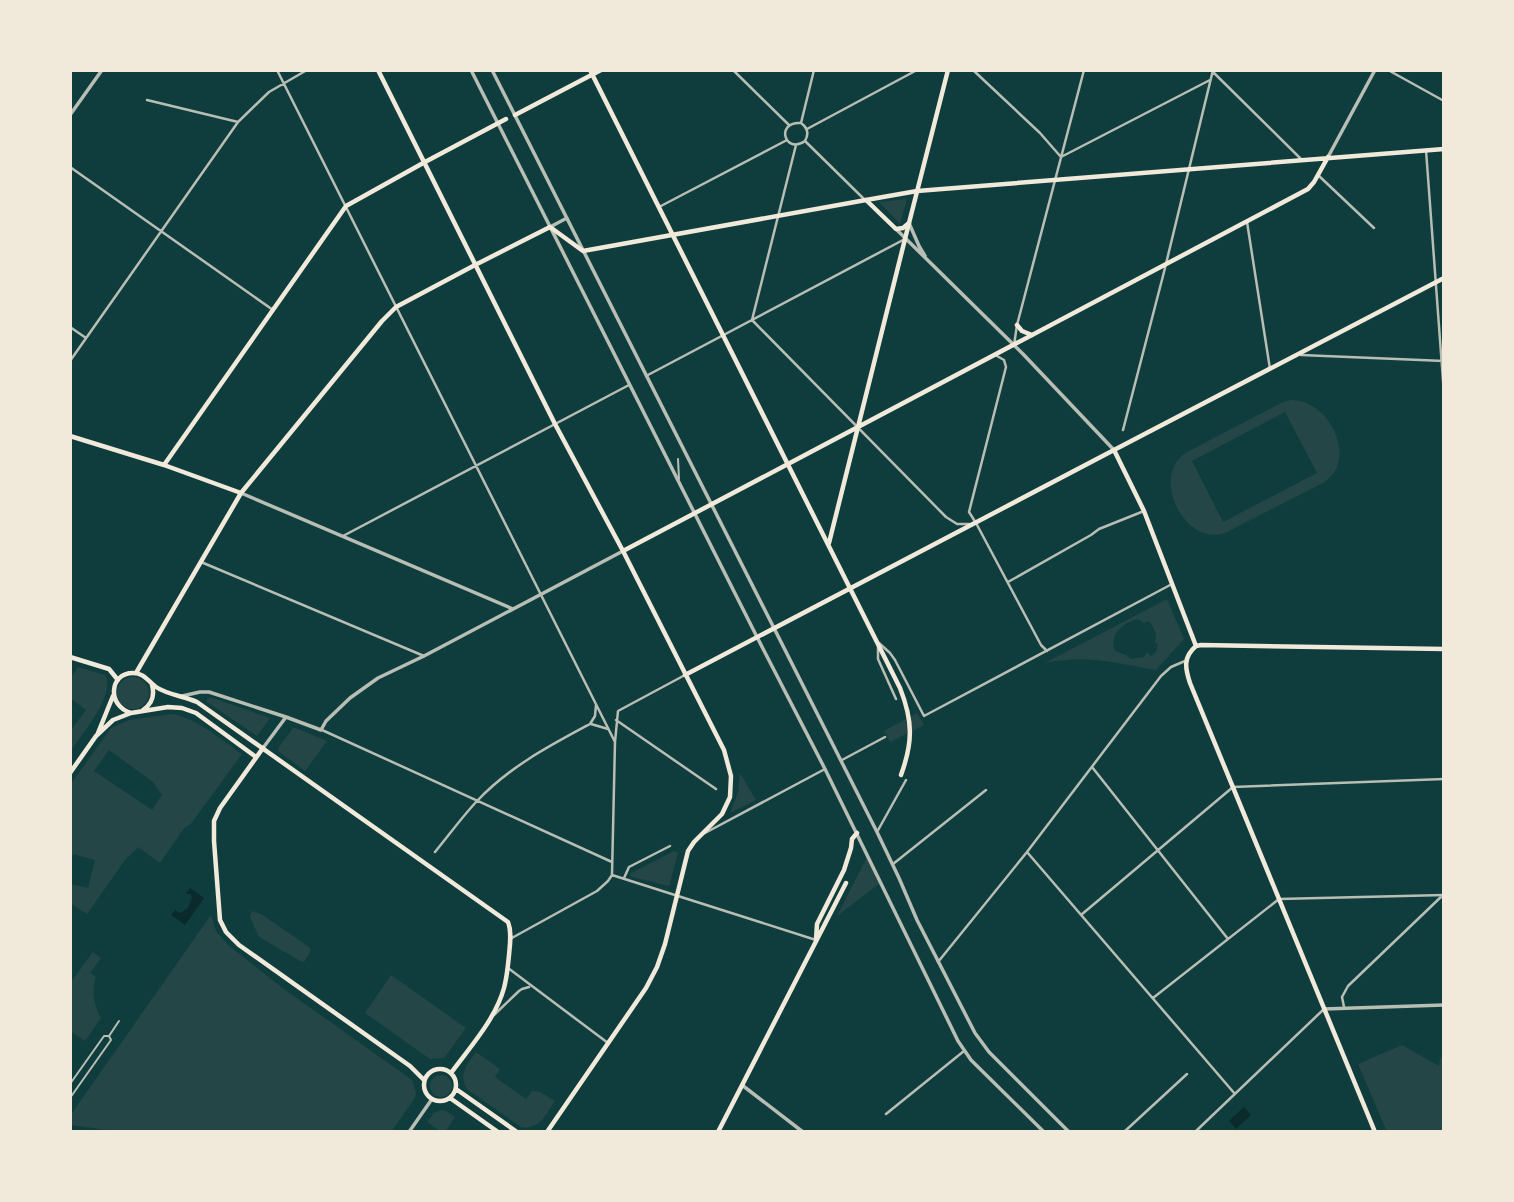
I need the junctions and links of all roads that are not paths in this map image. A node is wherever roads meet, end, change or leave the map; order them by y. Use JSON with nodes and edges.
{"nodes":[{"id":1,"x":102,"y":70,"type":"edge"},
{"id":2,"x":277,"y":70,"type":"edge"},
{"id":3,"x":307,"y":70,"type":"edge"},
{"id":4,"x":378,"y":70,"type":"edge"},
{"id":5,"x":471,"y":70,"type":"edge"},
{"id":6,"x":492,"y":70,"type":"edge"},
{"id":7,"x":601,"y":70,"type":"edge"},
{"id":8,"x":733,"y":70,"type":"edge"},
{"id":9,"x":814,"y":70,"type":"edge"},
{"id":10,"x":917,"y":70,"type":"edge"},
{"id":11,"x":948,"y":70,"type":"edge"},
{"id":12,"x":974,"y":70,"type":"edge"},
{"id":13,"x":1084,"y":70,"type":"edge"},
{"id":14,"x":1212,"y":70,"type":"edge"},
{"id":15,"x":1375,"y":70,"type":"edge"},
{"id":16,"x":1388,"y":70,"type":"edge"},
{"id":17,"x":591,"y":72,"type":"edge"},
{"id":18,"x":1210,"y":80,"type":"junction"},
{"id":19,"x":284,"y":82,"type":"junction"},
{"id":20,"x":146,"y":100,"type":"dead end"},
{"id":21,"x":1444,"y":101,"type":"edge"},
{"id":22,"x":70,"y":115,"type":"edge"},
{"id":23,"x":514,"y":115,"type":"junction"},
{"id":24,"x":237,"y":122,"type":"junction"},
{"id":25,"x":801,"y":123,"type":"junction"},
{"id":26,"x":498,"y":124,"type":"junction"},
{"id":27,"x":789,"y":125,"type":"junction"},
{"id":28,"x":807,"y":129,"type":"junction"},
{"id":29,"x":787,"y":140,"type":"junction"},
{"id":30,"x":805,"y":141,"type":"junction"},
{"id":31,"x":796,"y":145,"type":"junction"},
{"id":32,"x":1444,"y":149,"type":"edge"},
{"id":33,"x":1426,"y":150,"type":"junction"},
{"id":34,"x":1061,"y":157,"type":"junction"},
{"id":35,"x":1328,"y":158,"type":"junction"},
{"id":36,"x":1303,"y":160,"type":"junction"},
{"id":37,"x":425,"y":162,"type":"junction"},
{"id":38,"x":70,"y":167,"type":"edge"},
{"id":39,"x":1189,"y":169,"type":"junction"},
{"id":40,"x":1318,"y":174,"type":"junction"},
{"id":41,"x":1056,"y":179,"type":"junction"},
{"id":42,"x":917,"y":191,"type":"junction"},
{"id":43,"x":884,"y":197,"type":"junction"},
{"id":44,"x":866,"y":200,"type":"junction"},
{"id":45,"x":346,"y":206,"type":"junction"},
{"id":46,"x":659,"y":207,"type":"junction"},
{"id":47,"x":874,"y":208,"type":"junction"},
{"id":48,"x":778,"y":216,"type":"junction"},
{"id":49,"x":566,"y":218,"type":"junction"},
{"id":50,"x":1247,"y":222,"type":"junction"},
{"id":51,"x":909,"y":223,"type":"junction"},
{"id":52,"x":550,"y":226,"type":"junction"},
{"id":53,"x":1374,"y":228,"type":"dead end"},
{"id":54,"x":896,"y":229,"type":"junction"},
{"id":55,"x":161,"y":231,"type":"junction"},
{"id":56,"x":673,"y":234,"type":"junction"},
{"id":57,"x":905,"y":239,"type":"junction"},
{"id":58,"x":583,"y":251,"type":"junction"},
{"id":59,"x":1166,"y":264,"type":"junction"},
{"id":60,"x":475,"y":265,"type":"junction"},
{"id":61,"x":935,"y":268,"type":"junction"},
{"id":62,"x":1444,"y":278,"type":"edge"},
{"id":63,"x":1436,"y":282,"type":"junction"},
{"id":64,"x":396,"y":307,"type":"junction"},
{"id":65,"x":272,"y":310,"type":"junction"},
{"id":66,"x":752,"y":320,"type":"junction"},
{"id":67,"x":1017,"y":325,"type":"junction"},
{"id":68,"x":70,"y":327,"type":"edge"},
{"id":69,"x":723,"y":335,"type":"junction"},
{"id":70,"x":1032,"y":335,"type":"junction"},
{"id":71,"x":86,"y":338,"type":"junction"},
{"id":72,"x":1014,"y":345,"type":"junction"},
{"id":73,"x":995,"y":355,"type":"junction"},
{"id":74,"x":1298,"y":355,"type":"junction"},
{"id":75,"x":70,"y":361,"type":"edge"},
{"id":76,"x":1443,"y":361,"type":"edge"},
{"id":77,"x":1270,"y":369,"type":"junction"},
{"id":78,"x":646,"y":376,"type":"junction"},
{"id":79,"x":629,"y":384,"type":"junction"},
{"id":80,"x":1444,"y":394,"type":"edge"},
{"id":81,"x":555,"y":424,"type":"junction"},
{"id":82,"x":858,"y":428,"type":"junction"},
{"id":83,"x":1123,"y":429,"type":"dead end"},
{"id":84,"x":70,"y":436,"type":"edge"},
{"id":85,"x":1114,"y":450,"type":"junction"},
{"id":86,"x":678,"y":459,"type":"dead end"},
{"id":87,"x":788,"y":464,"type":"junction"},
{"id":88,"x":164,"y":465,"type":"junction"},
{"id":89,"x":476,"y":466,"type":"junction"},
{"id":90,"x":679,"y":484,"type":"junction"},
{"id":91,"x":241,"y":493,"type":"junction"},
{"id":92,"x":711,"y":504,"type":"junction"},
{"id":93,"x":1144,"y":512,"type":"junction"},
{"id":94,"x":694,"y":513,"type":"junction"},
{"id":95,"x":976,"y":523,"type":"junction"},
{"id":96,"x":343,"y":536,"type":"junction"},
{"id":97,"x":829,"y":544,"type":"junction"},
{"id":98,"x":623,"y":551,"type":"junction"},
{"id":99,"x":201,"y":562,"type":"junction"},
{"id":100,"x":1008,"y":582,"type":"junction"},
{"id":101,"x":1172,"y":584,"type":"junction"},
{"id":102,"x":851,"y":588,"type":"junction"},
{"id":103,"x":540,"y":595,"type":"junction"},
{"id":104,"x":513,"y":609,"type":"junction"},
{"id":105,"x":774,"y":628,"type":"junction"},
{"id":106,"x":757,"y":637,"type":"junction"},
{"id":107,"x":879,"y":643,"type":"junction"},
{"id":108,"x":1196,"y":646,"type":"junction"},
{"id":109,"x":1444,"y":649,"type":"edge"},
{"id":110,"x":1047,"y":651,"type":"junction"},
{"id":111,"x":424,"y":656,"type":"junction"},
{"id":112,"x":70,"y":657,"type":"edge"},
{"id":113,"x":1185,"y":661,"type":"junction"},
{"id":114,"x":136,"y":673,"type":"junction"},
{"id":115,"x":685,"y":675,"type":"junction"},
{"id":116,"x":118,"y":680,"type":"junction"},
{"id":117,"x":150,"y":682,"type":"junction"},
{"id":118,"x":113,"y":695,"type":"junction"},
{"id":119,"x":182,"y":696,"type":"junction"},
{"id":120,"x":896,"y":699,"type":"dead end"},
{"id":121,"x":596,"y":705,"type":"junction"},
{"id":122,"x":142,"y":711,"type":"junction"},
{"id":123,"x":131,"y":713,"type":"junction"},
{"id":124,"x":286,"y":717,"type":"junction"},
{"id":125,"x":616,"y":719,"type":"junction"},
{"id":126,"x":590,"y":724,"type":"junction"},
{"id":127,"x":608,"y":729,"type":"junction"},
{"id":128,"x":321,"y":730,"type":"junction"},
{"id":129,"x":96,"y":736,"type":"junction"},
{"id":130,"x":885,"y":737,"type":"dead end"},
{"id":131,"x":615,"y":742,"type":"junction"},
{"id":132,"x":263,"y":748,"type":"junction"},
{"id":133,"x":256,"y":758,"type":"junction"},
{"id":134,"x":841,"y":761,"type":"junction"},
{"id":135,"x":1093,"y":767,"type":"junction"},
{"id":136,"x":825,"y":769,"type":"junction"},
{"id":137,"x":70,"y":773,"type":"edge"},
{"id":138,"x":903,"y":777,"type":"joint"},
{"id":139,"x":1444,"y":779,"type":"edge"},
{"id":140,"x":1233,"y":787,"type":"junction"},
{"id":141,"x":716,"y":789,"type":"dead end"},
{"id":142,"x":986,"y":790,"type":"dead end"},
{"id":143,"x":477,"y":801,"type":"junction"},
{"id":144,"x":877,"y":832,"type":"junction"},
{"id":145,"x":857,"y":833,"type":"junction"},
{"id":146,"x":699,"y":836,"type":"junction"},
{"id":147,"x":670,"y":846,"type":"dead end"},
{"id":148,"x":1158,"y":850,"type":"junction"},
{"id":149,"x":435,"y":852,"type":"dead end"},
{"id":150,"x":1027,"y":852,"type":"junction"},
{"id":151,"x":612,"y":862,"type":"junction"},
{"id":152,"x":893,"y":864,"type":"junction"},
{"id":153,"x":612,"y":875,"type":"junction"},
{"id":154,"x":624,"y":878,"type":"junction"},
{"id":155,"x":846,"y":883,"type":"dead end"},
{"id":156,"x":676,"y":895,"type":"junction"},
{"id":157,"x":1443,"y":895,"type":"edge"},
{"id":158,"x":1279,"y":899,"type":"junction"},
{"id":159,"x":1081,"y":915,"type":"junction"},
{"id":160,"x":510,"y":939,"type":"junction"},
{"id":161,"x":1228,"y":939,"type":"junction"},
{"id":162,"x":817,"y":940,"type":"junction"},
{"id":163,"x":939,"y":962,"type":"junction"},
{"id":164,"x":508,"y":968,"type":"junction"},
{"id":165,"x":532,"y":987,"type":"junction"},
{"id":166,"x":1153,"y":998,"type":"junction"},
{"id":167,"x":1444,"y":1005,"type":"edge"},
{"id":168,"x":1345,"y":1008,"type":"junction"},
{"id":169,"x":1324,"y":1009,"type":"junction"},
{"id":170,"x":489,"y":1020,"type":"junction"},
{"id":171,"x":119,"y":1021,"type":"dead end"},
{"id":172,"x":109,"y":1036,"type":"junction"},
{"id":173,"x":608,"y":1044,"type":"junction"},
{"id":174,"x":964,"y":1051,"type":"junction"},
{"id":175,"x":451,"y":1073,"type":"junction"},
{"id":176,"x":1187,"y":1074,"type":"dead end"},
{"id":177,"x":424,"y":1080,"type":"junction"},
{"id":178,"x":70,"y":1084,"type":"edge"},
{"id":179,"x":742,"y":1085,"type":"junction"},
{"id":180,"x":456,"y":1089,"type":"junction"},
{"id":181,"x":1235,"y":1094,"type":"junction"},
{"id":182,"x":70,"y":1098,"type":"edge"},
{"id":183,"x":450,"y":1098,"type":"junction"},
{"id":184,"x":432,"y":1099,"type":"junction"},
{"id":185,"x":886,"y":1114,"type":"dead end"},
{"id":186,"x":409,"y":1132,"type":"edge"},
{"id":187,"x":498,"y":1132,"type":"edge"},
{"id":188,"x":517,"y":1132,"type":"edge"},
{"id":189,"x":547,"y":1132,"type":"edge"},
{"id":190,"x":718,"y":1132,"type":"edge"},
{"id":191,"x":803,"y":1132,"type":"edge"},
{"id":192,"x":1044,"y":1132,"type":"edge"},
{"id":193,"x":1069,"y":1132,"type":"edge"},
{"id":194,"x":1125,"y":1132,"type":"edge"},
{"id":195,"x":1195,"y":1132,"type":"edge"},
{"id":196,"x":1375,"y":1132,"type":"edge"}],
"edges":[{"from":1,"to":22,"type":"street"},
{"from":2,"to":19,"type":"street"},
{"from":3,"to":19,"type":"street"},
{"from":4,"to":37,"type":"main road"},
{"from":5,"to":26,"type":"street"},
{"from":6,"to":23,"type":"street"},
{"from":7,"to":17,"type":"main road"},
{"from":8,"to":27,"type":"street"},
{"from":9,"to":25,"type":"street"},
{"from":10,"to":28,"type":"street"},
{"from":11,"to":42,"type":"main road"},
{"from":12,"to":34,"type":"street"},
{"from":13,"to":34,"type":"street"},
{"from":14,"to":18,"type":"street"},
{"from":14,"to":36,"type":"street"},
{"from":15,"to":35,"type":"street"},
{"from":16,"to":21,"type":"street"},
{"from":17,"to":23,"type":"main road"},
{"from":17,"to":46,"type":"main road"},
{"from":18,"to":34,"type":"street"},
{"from":18,"to":39,"type":"street"},
{"from":19,"to":24,"type":"street"},
{"from":19,"to":45,"type":"street"},
{"from":20,"to":24,"type":"street"},
{"from":23,"to":26,"type":"main road"},
{"from":23,"to":49,"type":"street"},
{"from":24,"to":55,"type":"street"},
{"from":25,"to":27,"type":"street"},
{"from":25,"to":28,"type":"street"},
{"from":26,"to":37,"type":"main road"},
{"from":26,"to":52,"type":"street"},
{"from":27,"to":29,"type":"street"},
{"from":28,"to":30,"type":"street"},
{"from":29,"to":31,"type":"street"},
{"from":29,"to":46,"type":"street"},
{"from":30,"to":31,"type":"street"},
{"from":30,"to":44,"type":"street"},
{"from":31,"to":48,"type":"street"},
{"from":32,"to":33,"type":"main road"},
{"from":33,"to":35,"type":"main road"},
{"from":33,"to":63,"type":"street"},
{"from":34,"to":41,"type":"street"},
{"from":35,"to":36,"type":"main road"},
{"from":35,"to":40,"type":"main road"},
{"from":36,"to":39,"type":"main road"},
{"from":37,"to":45,"type":"main road"},
{"from":37,"to":60,"type":"main road"},
{"from":38,"to":55,"type":"street"},
{"from":39,"to":41,"type":"main road"},
{"from":39,"to":59,"type":"street"},
{"from":40,"to":50,"type":"main road"},
{"from":40,"to":53,"type":"street"},
{"from":41,"to":42,"type":"main road"},
{"from":41,"to":67,"type":"street"},
{"from":42,"to":43,"type":"main road"},
{"from":42,"to":51,"type":"main road"},
{"from":43,"to":44,"type":"main road"},
{"from":43,"to":47,"type":"main road"},
{"from":44,"to":47,"type":"main road"},
{"from":44,"to":48,"type":"main road"},
{"from":45,"to":64,"type":"street"},
{"from":45,"to":65,"type":"main road"},
{"from":46,"to":56,"type":"main road"},
{"from":47,"to":54,"type":"main road"},
{"from":48,"to":56,"type":"main road"},
{"from":48,"to":66,"type":"street"},
{"from":49,"to":52,"type":"street"},
{"from":49,"to":58,"type":"street"},
{"from":50,"to":59,"type":"main road"},
{"from":50,"to":77,"type":"street"},
{"from":51,"to":54,"type":"main road"},
{"from":51,"to":57,"type":"main road"},
{"from":51,"to":61,"type":"street"},
{"from":52,"to":58,"type":"main road"},
{"from":52,"to":60,"type":"main road"},
{"from":52,"to":79,"type":"street"},
{"from":54,"to":57,"type":"street"},
{"from":55,"to":65,"type":"street"},
{"from":55,"to":71,"type":"street"},
{"from":56,"to":58,"type":"main road"},
{"from":56,"to":69,"type":"main road"},
{"from":57,"to":61,"type":"street"},
{"from":57,"to":66,"type":"street"},
{"from":57,"to":82,"type":"main road"},
{"from":58,"to":78,"type":"street"},
{"from":59,"to":70,"type":"main road"},
{"from":59,"to":83,"type":"street"},
{"from":60,"to":64,"type":"main road"},
{"from":60,"to":81,"type":"main road"},
{"from":61,"to":72,"type":"street"},
{"from":62,"to":63,"type":"main road"},
{"from":63,"to":74,"type":"main road"},
{"from":63,"to":76,"type":"street"},
{"from":64,"to":89,"type":"street"},
{"from":64,"to":91,"type":"main road"},
{"from":65,"to":88,"type":"main road"},
{"from":66,"to":69,"type":"street"},
{"from":66,"to":82,"type":"street"},
{"from":67,"to":70,"type":"main road"},
{"from":67,"to":72,"type":"street"},
{"from":68,"to":71,"type":"street"},
{"from":69,"to":78,"type":"street"},
{"from":69,"to":87,"type":"main road"},
{"from":70,"to":72,"type":"main road"},
{"from":71,"to":75,"type":"street"},
{"from":72,"to":73,"type":"main road"},
{"from":72,"to":85,"type":"street"},
{"from":73,"to":82,"type":"main road"},
{"from":73,"to":95,"type":"street"},
{"from":74,"to":76,"type":"street"},
{"from":74,"to":77,"type":"main road"},
{"from":76,"to":80,"type":"street"},
{"from":77,"to":85,"type":"main road"},
{"from":78,"to":92,"type":"street"},
{"from":79,"to":81,"type":"street"},
{"from":79,"to":90,"type":"street"},
{"from":81,"to":89,"type":"street"},
{"from":81,"to":98,"type":"main road"},
{"from":82,"to":87,"type":"main road"},
{"from":82,"to":95,"type":"street"},
{"from":82,"to":97,"type":"main road"},
{"from":84,"to":88,"type":"main road"},
{"from":85,"to":93,"type":"main road"},
{"from":85,"to":95,"type":"main road"},
{"from":86,"to":90,"type":"lane"},
{"from":87,"to":92,"type":"main road"},
{"from":87,"to":97,"type":"main road"},
{"from":88,"to":91,"type":"main road"},
{"from":89,"to":96,"type":"street"},
{"from":89,"to":103,"type":"street"},
{"from":90,"to":94,"type":"street"},
{"from":91,"to":96,"type":"street"},
{"from":91,"to":99,"type":"main road"},
{"from":92,"to":94,"type":"main road"},
{"from":92,"to":105,"type":"street"},
{"from":93,"to":100,"type":"street"},
{"from":93,"to":101,"type":"main road"},
{"from":94,"to":98,"type":"main road"},
{"from":94,"to":106,"type":"street"},
{"from":95,"to":100,"type":"street"},
{"from":95,"to":102,"type":"main road"},
{"from":96,"to":104,"type":"street"},
{"from":97,"to":102,"type":"main road"},
{"from":98,"to":103,"type":"street"},
{"from":98,"to":115,"type":"main road"},
{"from":99,"to":111,"type":"street"},
{"from":99,"to":114,"type":"main road"},
{"from":100,"to":110,"type":"street"},
{"from":101,"to":108,"type":"main road"},
{"from":101,"to":110,"type":"street"},
{"from":102,"to":105,"type":"main road"},
{"from":102,"to":107,"type":"main road"},
{"from":103,"to":104,"type":"street"},
{"from":103,"to":121,"type":"street"},
{"from":104,"to":111,"type":"street"},
{"from":105,"to":106,"type":"main road"},
{"from":105,"to":134,"type":"street"},
{"from":106,"to":115,"type":"main road"},
{"from":106,"to":136,"type":"street"},
{"from":107,"to":110,"type":"street"},
{"from":107,"to":120,"type":"street"},
{"from":107,"to":138,"type":"main road"},
{"from":108,"to":109,"type":"main road"},
{"from":108,"to":113,"type":"main road"},
{"from":111,"to":128,"type":"street"},
{"from":112,"to":116,"type":"main road"},
{"from":113,"to":135,"type":"street"},
{"from":113,"to":140,"type":"main road"},
{"from":114,"to":116,"type":"main road"},
{"from":114,"to":117,"type":"main road"},
{"from":115,"to":125,"type":"street"},
{"from":115,"to":146,"type":"main road"},
{"from":116,"to":118,"type":"main road"},
{"from":117,"to":119,"type":"main road"},
{"from":117,"to":122,"type":"main road"},
{"from":118,"to":123,"type":"main road"},
{"from":118,"to":129,"type":"main road"},
{"from":119,"to":124,"type":"street"},
{"from":119,"to":132,"type":"main road"},
{"from":121,"to":126,"type":"street"},
{"from":121,"to":127,"type":"street"},
{"from":122,"to":123,"type":"main road"},
{"from":122,"to":133,"type":"main road"},
{"from":123,"to":129,"type":"main road"},
{"from":124,"to":128,"type":"street"},
{"from":124,"to":132,"type":"street"},
{"from":125,"to":131,"type":"street"},
{"from":125,"to":141,"type":"street"},
{"from":126,"to":127,"type":"street"},
{"from":126,"to":143,"type":"street"},
{"from":127,"to":131,"type":"street"},
{"from":128,"to":143,"type":"street"},
{"from":129,"to":137,"type":"main road"},
{"from":130,"to":134,"type":"street"},
{"from":131,"to":151,"type":"street"},
{"from":132,"to":133,"type":"main road"},
{"from":132,"to":160,"type":"main road"},
{"from":133,"to":177,"type":"main road"},
{"from":134,"to":144,"type":"street"},
{"from":135,"to":148,"type":"street"},
{"from":135,"to":150,"type":"street"},
{"from":136,"to":145,"type":"street"},
{"from":136,"to":146,"type":"street"},
{"from":138,"to":144,"type":"street"},
{"from":139,"to":140,"type":"street"},
{"from":140,"to":148,"type":"street"},
{"from":140,"to":158,"type":"main road"},
{"from":142,"to":152,"type":"street"},
{"from":143,"to":149,"type":"street"},
{"from":143,"to":151,"type":"street"},
{"from":144,"to":152,"type":"street"},
{"from":145,"to":162,"type":"main road"},
{"from":145,"to":174,"type":"street"},
{"from":146,"to":156,"type":"main road"},
{"from":147,"to":154,"type":"street"},
{"from":148,"to":159,"type":"street"},
{"from":148,"to":161,"type":"street"},
{"from":150,"to":159,"type":"street"},
{"from":150,"to":163,"type":"street"},
{"from":151,"to":153,"type":"street"},
{"from":152,"to":163,"type":"street"},
{"from":153,"to":154,"type":"street"},
{"from":153,"to":160,"type":"street"},
{"from":154,"to":156,"type":"street"},
{"from":155,"to":162,"type":"main road"},
{"from":156,"to":162,"type":"street"},
{"from":156,"to":173,"type":"main road"},
{"from":157,"to":158,"type":"street"},
{"from":157,"to":168,"type":"street"},
{"from":158,"to":161,"type":"street"},
{"from":158,"to":169,"type":"main road"},
{"from":159,"to":166,"type":"street"},
{"from":160,"to":164,"type":"main road"},
{"from":161,"to":166,"type":"street"},
{"from":162,"to":179,"type":"main road"},
{"from":163,"to":193,"type":"street"},
{"from":164,"to":165,"type":"street"},
{"from":164,"to":170,"type":"main road"},
{"from":165,"to":170,"type":"street"},
{"from":165,"to":173,"type":"street"},
{"from":166,"to":181,"type":"street"},
{"from":167,"to":168,"type":"street"},
{"from":168,"to":169,"type":"street"},
{"from":169,"to":181,"type":"street"},
{"from":169,"to":196,"type":"main road"},
{"from":170,"to":175,"type":"main road"},
{"from":171,"to":172,"type":"lane"},
{"from":172,"to":178,"type":"lane"},
{"from":172,"to":182,"type":"lane"},
{"from":173,"to":189,"type":"main road"},
{"from":174,"to":185,"type":"street"},
{"from":174,"to":192,"type":"street"},
{"from":175,"to":177,"type":"main road"},
{"from":175,"to":180,"type":"main road"},
{"from":176,"to":194,"type":"street"},
{"from":177,"to":184,"type":"main road"},
{"from":179,"to":190,"type":"main road"},
{"from":179,"to":191,"type":"street"},
{"from":180,"to":183,"type":"main road"},
{"from":180,"to":188,"type":"main road"},
{"from":181,"to":195,"type":"street"},
{"from":183,"to":184,"type":"main road"},
{"from":183,"to":187,"type":"main road"},
{"from":184,"to":186,"type":"street"}]}
